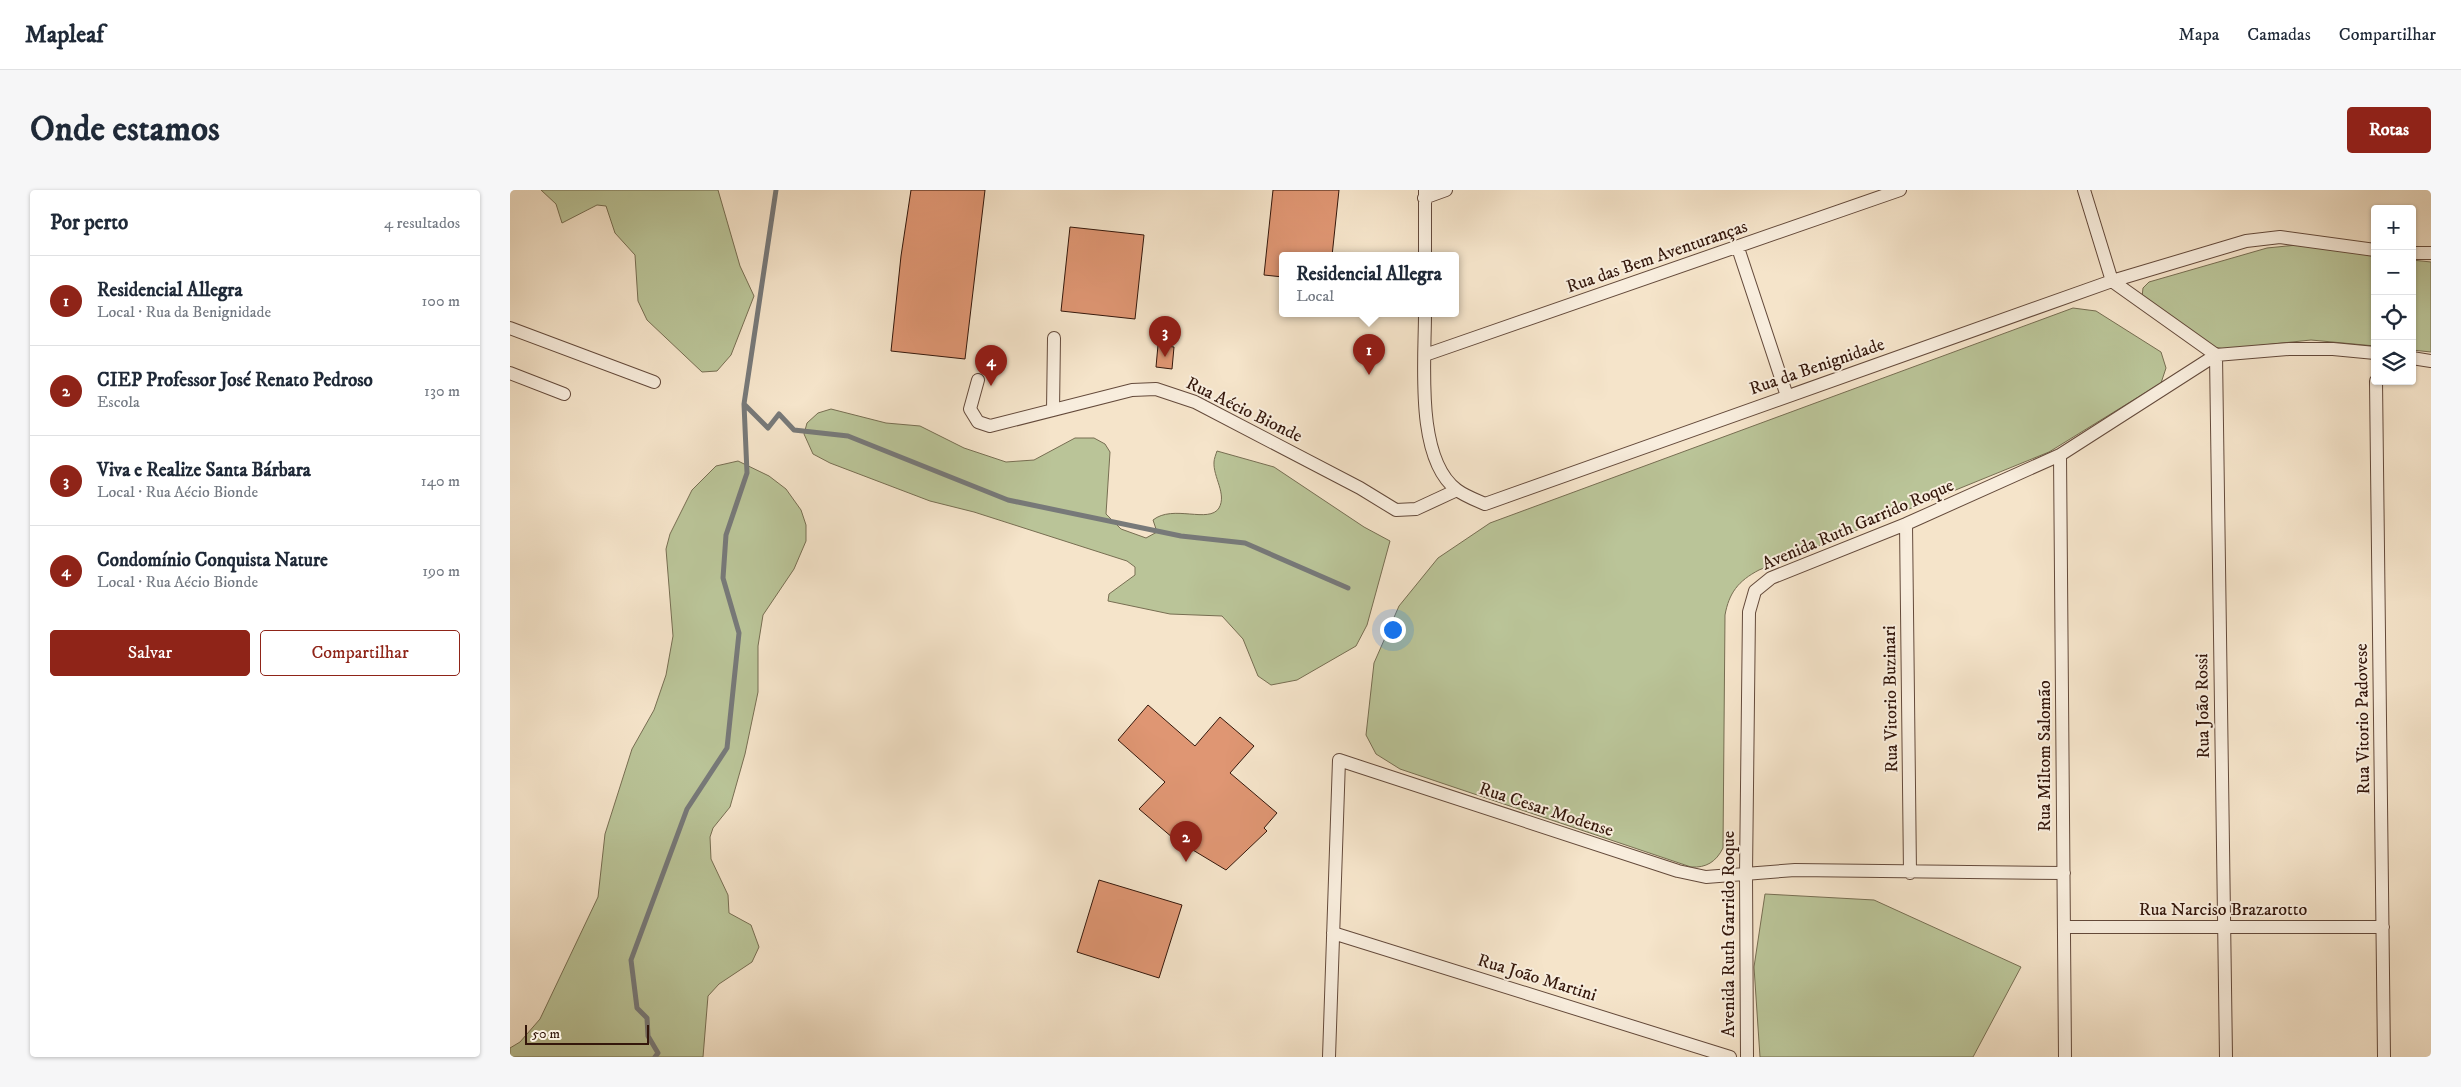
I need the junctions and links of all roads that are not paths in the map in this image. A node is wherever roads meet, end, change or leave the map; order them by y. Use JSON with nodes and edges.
{"nodes":[{"id":1,"x":1446,"y":190,"type":"edge"},
{"id":2,"x":1900,"y":190,"type":"edge"},
{"id":3,"x":2084,"y":190,"type":"edge"},
{"id":4,"x":1425,"y":194,"type":"edge"},
{"id":5,"x":1738,"y":248,"type":"junction"},
{"id":6,"x":2371,"y":249,"type":"edge"},
{"id":7,"x":1425,"y":252,"type":"edge"},
{"id":8,"x":2416,"y":253,"type":"edge"},
{"id":9,"x":2431,"y":253,"type":"edge"},
{"id":10,"x":2112,"y":282,"type":"junction"},
{"id":11,"x":1425,"y":317,"type":"edge"},
{"id":12,"x":510,"y":328,"type":"edge"},
{"id":13,"x":1054,"y":338,"type":"dead end"},
{"id":14,"x":2371,"y":353,"type":"edge"},
{"id":15,"x":2216,"y":355,"type":"junction"},
{"id":16,"x":1425,"y":356,"type":"junction"},
{"id":17,"x":2416,"y":359,"type":"edge"},
{"id":18,"x":2431,"y":361,"type":"edge"},
{"id":19,"x":510,"y":373,"type":"edge"},
{"id":20,"x":654,"y":382,"type":"dead end"},
{"id":21,"x":976,"y":385,"type":"dead end"},
{"id":22,"x":2376,"y":385,"type":"edge"},
{"id":23,"x":564,"y":394,"type":"dead end"},
{"id":24,"x":1787,"y":396,"type":"junction"},
{"id":25,"x":1053,"y":410,"type":"junction"},
{"id":26,"x":2060,"y":455,"type":"junction"},
{"id":27,"x":1457,"y":490,"type":"junction"},
{"id":28,"x":1906,"y":524,"type":"junction"},
{"id":29,"x":1910,"y":873,"type":"junction"},
{"id":30,"x":2064,"y":873,"type":"junction"},
{"id":31,"x":1746,"y":874,"type":"junction"},
{"id":32,"x":2064,"y":927,"type":"junction"},
{"id":33,"x":2224,"y":927,"type":"junction"},
{"id":34,"x":2382,"y":927,"type":"junction"},
{"id":35,"x":1333,"y":933,"type":"junction"},
{"id":36,"x":1329,"y":1057,"type":"edge"},
{"id":37,"x":1730,"y":1057,"type":"edge"},
{"id":38,"x":1747,"y":1057,"type":"edge"},
{"id":39,"x":2065,"y":1057,"type":"edge"},
{"id":40,"x":2226,"y":1057,"type":"edge"},
{"id":41,"x":2384,"y":1057,"type":"edge"}],
"edges":[{"from":1,"to":4,"type":"street"},
{"from":2,"to":5,"type":"street","name":"Rua das Bem Aventuranças"},
{"from":3,"to":10,"type":"street"},
{"from":4,"to":7,"type":"street"},
{"from":5,"to":16,"type":"street","name":"Rua das Bem Aventuranças"},
{"from":5,"to":24,"type":"street"},
{"from":6,"to":10,"type":"street","name":"Rua da Benignidade"},
{"from":8,"to":9,"type":"street"},
{"from":10,"to":15,"type":"street"},
{"from":10,"to":24,"type":"street","name":"Rua da Benignidade"},
{"from":11,"to":16,"type":"street","name":"Rua da Benignidade"},
{"from":12,"to":20,"type":"street"},
{"from":13,"to":25,"type":"street"},
{"from":14,"to":15,"type":"street","name":"Avenida Ruth Garrido Roque"},
{"from":15,"to":26,"type":"street","name":"Avenida Ruth Garrido Roque"},
{"from":15,"to":33,"type":"street","name":"Rua João Rossi"},
{"from":16,"to":27,"type":"street","name":"Rua da Benignidade"},
{"from":17,"to":18,"type":"street"},
{"from":19,"to":23,"type":"street"},
{"from":21,"to":25,"type":"street","name":"Rua Aécio Bionde"},
{"from":22,"to":34,"type":"street","name":"Rua Vitorio Padovese"},
{"from":24,"to":27,"type":"street","name":"Rua da Benignidade"},
{"from":25,"to":27,"type":"street","name":"Rua Aécio Bionde"},
{"from":26,"to":28,"type":"street","name":"Avenida Ruth Garrido Roque"},
{"from":26,"to":30,"type":"street","name":"Rua Miltom Salomão"},
{"from":28,"to":29,"type":"street","name":"Rua Vitorio Buzinari"},
{"from":28,"to":31,"type":"street","name":"Avenida Ruth Garrido Roque"},
{"from":29,"to":30,"type":"street","name":"Rua Cesar Modense"},
{"from":29,"to":31,"type":"street","name":"Rua Cesar Modense"},
{"from":30,"to":32,"type":"street","name":"Rua Miltom Salomão"},
{"from":31,"to":35,"type":"street","name":"Rua Cesar Modense"},
{"from":31,"to":38,"type":"street","name":"Avenida Ruth Garrido Roque"},
{"from":32,"to":33,"type":"street","name":"Rua Narciso Brazarotto"},
{"from":32,"to":39,"type":"street","name":"Rua Miltom Salomão"},
{"from":33,"to":34,"type":"street","name":"Rua Narciso Brazarotto"},
{"from":33,"to":40,"type":"street","name":"Rua João Rossi"},
{"from":34,"to":41,"type":"street","name":"Rua Vitorio Padovese"},
{"from":35,"to":36,"type":"street"},
{"from":35,"to":37,"type":"street","name":"Rua João Martini"}]}
